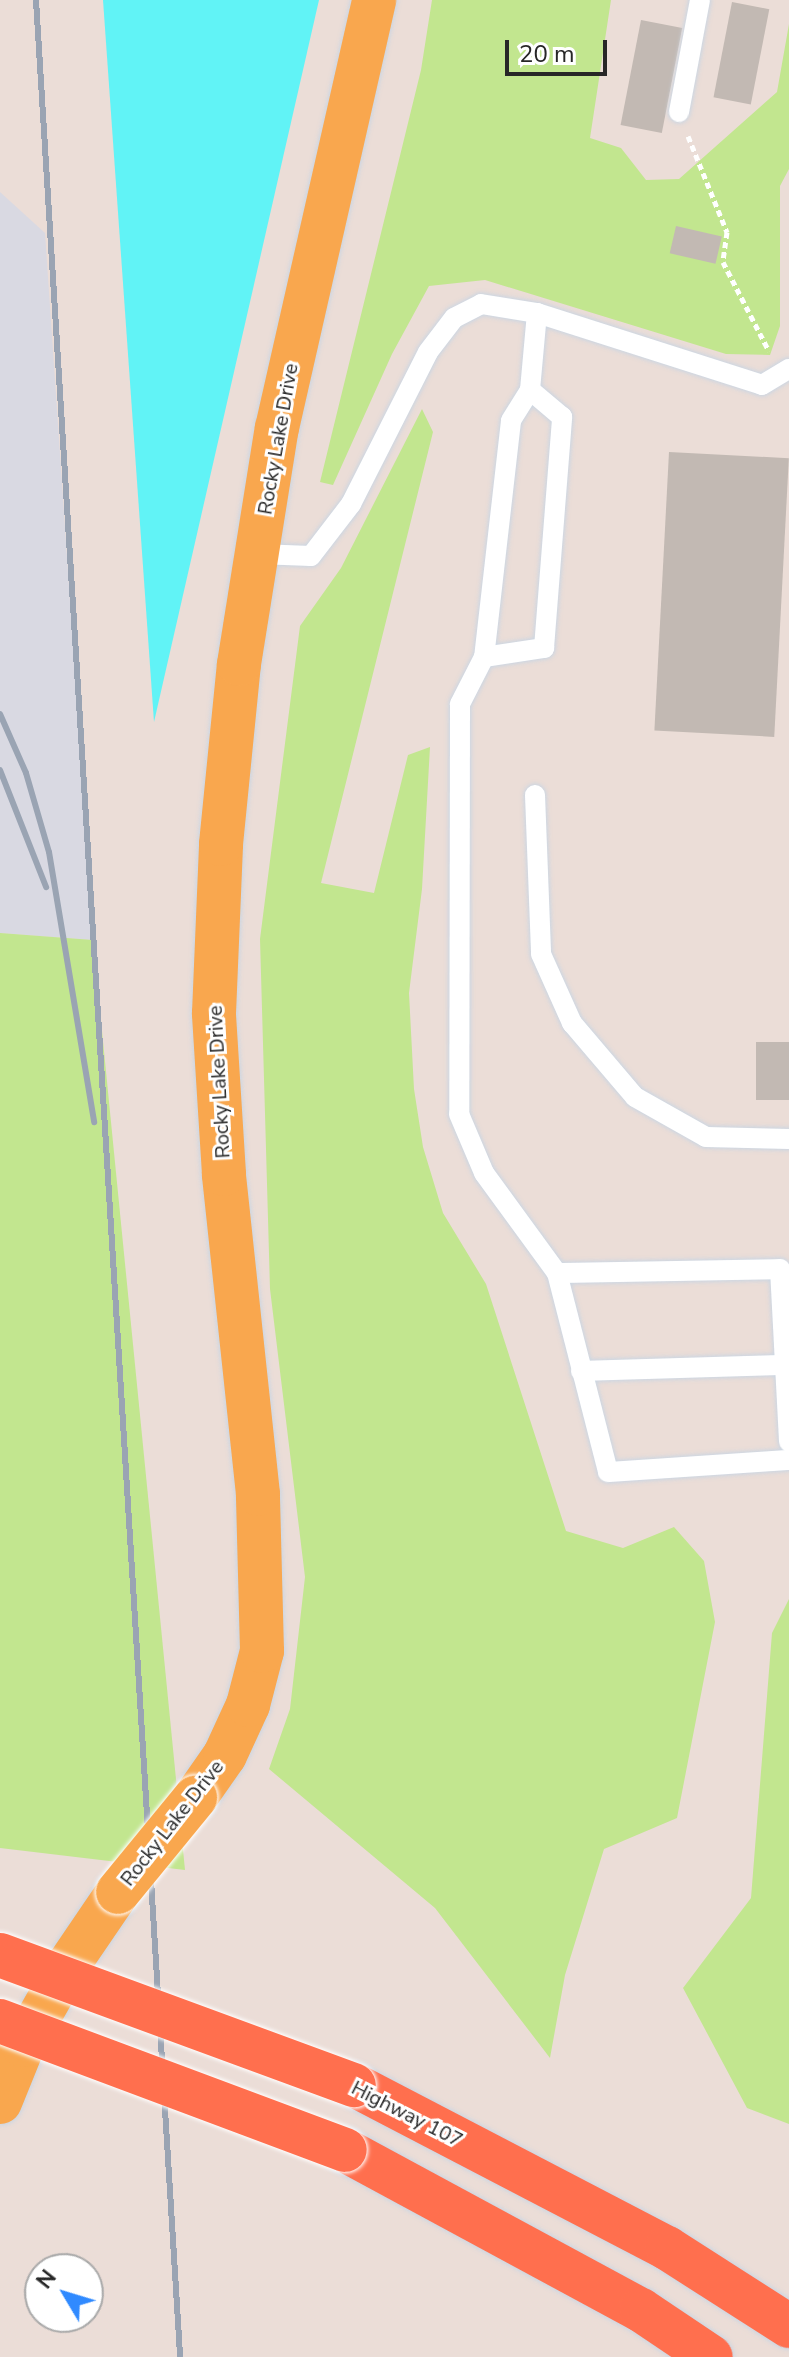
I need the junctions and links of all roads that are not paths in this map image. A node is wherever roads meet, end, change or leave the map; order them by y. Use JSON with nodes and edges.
{"nodes":[{"id":1,"x":374,"y":0,"type":"edge"},
{"id":2,"x":700,"y":0,"type":"edge"},
{"id":3,"x":679,"y":112,"type":"road end"},
{"id":4,"x":537,"y":313,"type":"junction"},
{"id":5,"x":785,"y":372,"type":"edge"},
{"id":6,"x":530,"y":390,"type":"junction"},
{"id":7,"x":258,"y":554,"type":"junction"},
{"id":8,"x":484,"y":657,"type":"junction"},
{"id":9,"x":535,"y":795,"type":"dead end"},
{"id":10,"x":789,"y":1139,"type":"edge"},
{"id":11,"x":557,"y":1273,"type":"junction"},
{"id":12,"x":787,"y":1365,"type":"junction"},
{"id":13,"x":581,"y":1371,"type":"junction"},
{"id":14,"x":789,"y":1442,"type":"edge"},
{"id":15,"x":789,"y":1460,"type":"edge"},
{"id":16,"x":0,"y":1955,"type":"edge"},
{"id":17,"x":0,"y":2021,"type":"edge"},
{"id":18,"x":0,"y":2102,"type":"edge"},
{"id":19,"x":789,"y":2326,"type":"edge"},
{"id":20,"x":711,"y":2357,"type":"edge"}],
"edges":[{"from":1,"to":7,"type":"main road","name":"Rocky Lake Drive"},
{"from":2,"to":3,"type":"lane"},
{"from":4,"to":5,"type":"lane"},
{"from":4,"to":6,"type":"lane"},
{"from":4,"to":7,"type":"lane"},
{"from":6,"to":8,"type":"lane"},
{"from":6,"to":8,"type":"lane"},
{"from":7,"to":18,"type":"main road","name":"Rocky Lake Drive","bridge":true},
{"from":8,"to":11,"type":"lane"},
{"from":9,"to":10,"type":"lane"},
{"from":11,"to":12,"type":"lane"},
{"from":11,"to":13,"type":"lane"},
{"from":12,"to":13,"type":"lane"},
{"from":12,"to":14,"type":"lane"},
{"from":13,"to":15,"type":"lane"},
{"from":16,"to":19,"type":"highway","name":"Highway 107","bridge":true},
{"from":17,"to":20,"type":"highway","bridge":true}]}
